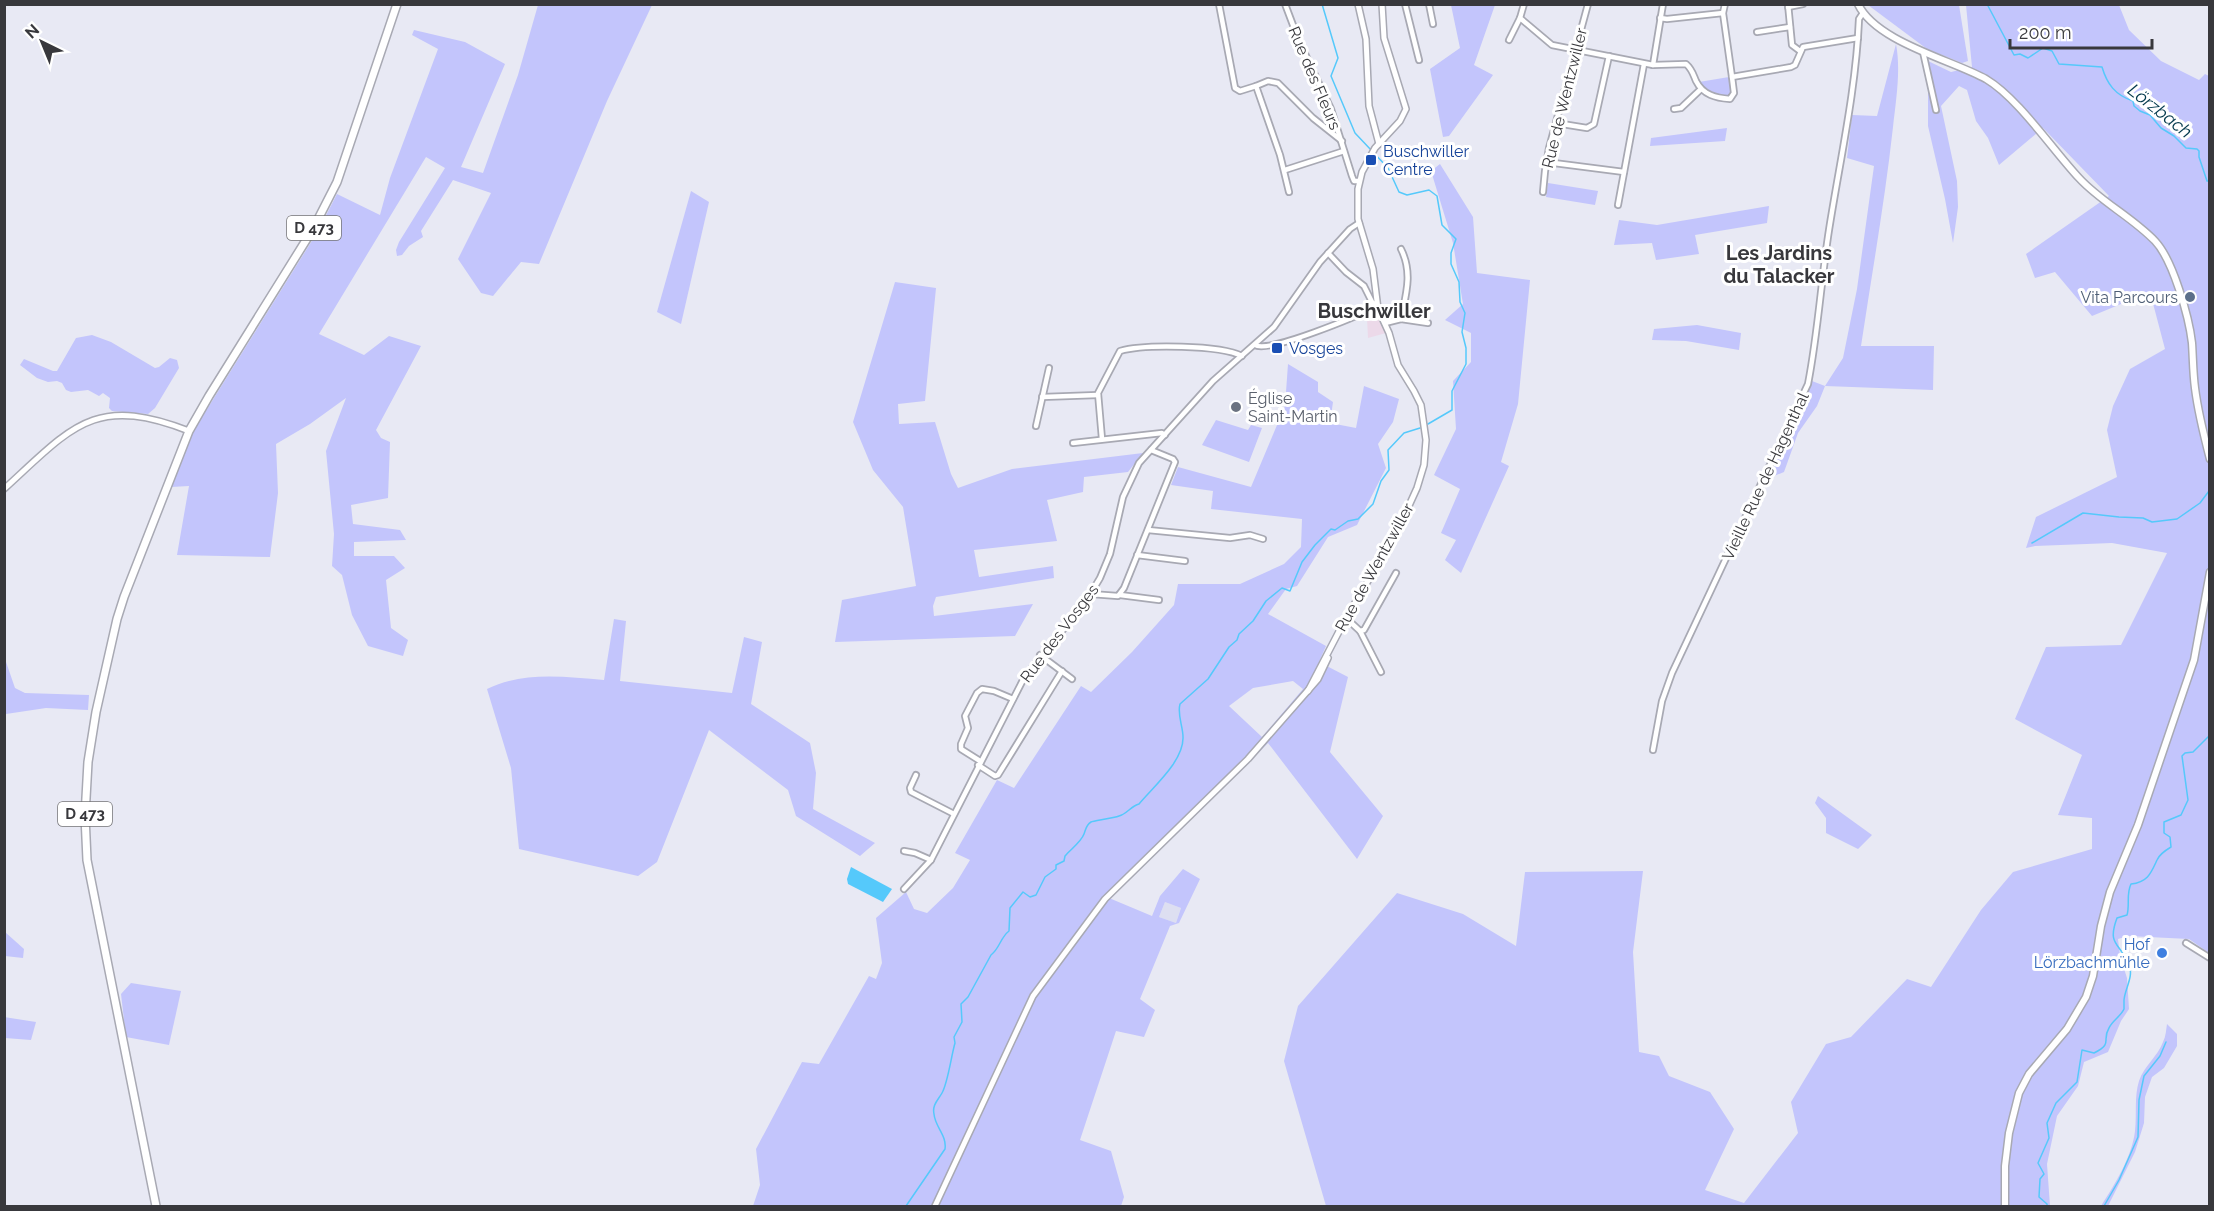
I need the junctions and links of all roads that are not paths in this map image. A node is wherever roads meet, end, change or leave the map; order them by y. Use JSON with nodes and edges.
{"nodes":[{"id":1,"x":397,"y":4,"type":"edge"},
{"id":2,"x":1219,"y":4,"type":"edge"},
{"id":3,"x":1286,"y":4,"type":"edge"},
{"id":4,"x":1358,"y":4,"type":"edge"},
{"id":5,"x":1382,"y":4,"type":"edge"},
{"id":6,"x":1405,"y":4,"type":"edge"},
{"id":7,"x":1429,"y":4,"type":"edge"},
{"id":8,"x":1524,"y":4,"type":"edge"},
{"id":9,"x":1588,"y":4,"type":"edge"},
{"id":10,"x":1663,"y":4,"type":"edge"},
{"id":11,"x":1725,"y":4,"type":"edge"},
{"id":12,"x":1803,"y":4,"type":"edge"},
{"id":13,"x":1858,"y":4,"type":"edge"},
{"id":14,"x":1788,"y":6,"type":"edge"},
{"id":15,"x":1723,"y":13,"type":"junction"},
{"id":16,"x":1863,"y":13,"type":"junction"},
{"id":17,"x":1520,"y":18,"type":"junction"},
{"id":18,"x":1660,"y":18,"type":"junction"},
{"id":19,"x":1433,"y":24,"type":"dead end"},
{"id":20,"x":1790,"y":27,"type":"junction"},
{"id":21,"x":1757,"y":32,"type":"dead end"},
{"id":22,"x":1858,"y":38,"type":"junction"},
{"id":23,"x":1509,"y":40,"type":"dead end"},
{"id":24,"x":1576,"y":51,"type":"junction"},
{"id":25,"x":1800,"y":51,"type":"junction"},
{"id":26,"x":1923,"y":52,"type":"junction"},
{"id":27,"x":1609,"y":56,"type":"junction"},
{"id":28,"x":1419,"y":60,"type":"dead end"},
{"id":29,"x":1644,"y":64,"type":"junction"},
{"id":30,"x":1653,"y":66,"type":"junction"},
{"id":31,"x":1732,"y":77,"type":"junction"},
{"id":32,"x":1256,"y":86,"type":"junction"},
{"id":33,"x":1701,"y":89,"type":"junction"},
{"id":34,"x":1674,"y":109,"type":"dead end"},
{"id":35,"x":1936,"y":110,"type":"dead end"},
{"id":36,"x":1556,"y":123,"type":"junction"},
{"id":37,"x":1342,"y":141,"type":"junction"},
{"id":38,"x":1377,"y":146,"type":"junction"},
{"id":39,"x":1344,"y":151,"type":"junction"},
{"id":40,"x":1546,"y":162,"type":"junction"},
{"id":41,"x":1285,"y":170,"type":"junction"},
{"id":42,"x":1624,"y":172,"type":"junction"},
{"id":43,"x":1359,"y":181,"type":"junction"},
{"id":44,"x":1289,"y":192,"type":"dead end"},
{"id":45,"x":1543,"y":192,"type":"dead end"},
{"id":46,"x":1618,"y":205,"type":"dead end"},
{"id":47,"x":1359,"y":224,"type":"junction"},
{"id":48,"x":1401,"y":249,"type":"dead end"},
{"id":49,"x":1328,"y":253,"type":"junction"},
{"id":50,"x":1377,"y":306,"type":"junction"},
{"id":51,"x":1401,"y":319,"type":"junction"},
{"id":52,"x":1385,"y":323,"type":"junction"},
{"id":53,"x":1428,"y":323,"type":"dead end"},
{"id":54,"x":1255,"y":345,"type":"junction"},
{"id":55,"x":1242,"y":356,"type":"junction"},
{"id":56,"x":1049,"y":368,"type":"dead end"},
{"id":57,"x":1098,"y":395,"type":"junction"},
{"id":58,"x":1042,"y":397,"type":"junction"},
{"id":59,"x":1036,"y":426,"type":"dead end"},
{"id":60,"x":189,"y":431,"type":"junction"},
{"id":61,"x":1165,"y":435,"type":"junction"},
{"id":62,"x":1102,"y":439,"type":"junction"},
{"id":63,"x":1073,"y":443,"type":"dead end"},
{"id":64,"x":1151,"y":450,"type":"junction"},
{"id":65,"x":2210,"y":459,"type":"edge"},
{"id":66,"x":4,"y":489,"type":"edge"},
{"id":67,"x":1148,"y":530,"type":"junction"},
{"id":68,"x":1263,"y":538,"type":"dead end"},
{"id":69,"x":1137,"y":555,"type":"junction"},
{"id":70,"x":1185,"y":561,"type":"dead end"},
{"id":71,"x":2210,"y":572,"type":"edge"},
{"id":72,"x":1396,"y":573,"type":"dead end"},
{"id":73,"x":1091,"y":594,"type":"junction"},
{"id":74,"x":1120,"y":595,"type":"junction"},
{"id":75,"x":1159,"y":600,"type":"dead end"},
{"id":76,"x":1346,"y":618,"type":"junction"},
{"id":77,"x":1360,"y":631,"type":"junction"},
{"id":78,"x":1040,"y":655,"type":"junction"},
{"id":79,"x":1062,"y":671,"type":"junction"},
{"id":80,"x":1381,"y":672,"type":"dead end"},
{"id":81,"x":1072,"y":679,"type":"dead end"},
{"id":82,"x":1012,"y":699,"type":"junction"},
{"id":83,"x":1653,"y":750,"type":"dead end"},
{"id":84,"x":980,"y":763,"type":"junction"},
{"id":85,"x":916,"y":775,"type":"dead end"},
{"id":86,"x":954,"y":814,"type":"junction"},
{"id":87,"x":904,"y":851,"type":"dead end"},
{"id":88,"x":931,"y":860,"type":"junction"},
{"id":89,"x":904,"y":889,"type":"dead end"},
{"id":90,"x":2186,"y":943,"type":"dead end"},
{"id":91,"x":2210,"y":958,"type":"edge"},
{"id":92,"x":156,"y":1206,"type":"edge"},
{"id":93,"x":935,"y":1206,"type":"edge"},
{"id":94,"x":2005,"y":1206,"type":"edge"}],
"edges":[{"from":1,"to":60,"type":"main road","number":"D 473"},
{"from":2,"to":32,"type":"street"},
{"from":3,"to":37,"type":"street","name":"Rue des Fleurs"},
{"from":4,"to":38,"type":"street"},
{"from":5,"to":38,"type":"street","name":"Rue de Wentzwiller"},
{"from":6,"to":28,"type":"street"},
{"from":7,"to":19,"type":"street"},
{"from":8,"to":17,"type":"street"},
{"from":9,"to":24,"type":"street","name":"Rue de Wentzwiller"},
{"from":10,"to":18,"type":"street"},
{"from":11,"to":15,"type":"street"},
{"from":12,"to":14,"type":"street"},
{"from":13,"to":16,"type":"main road"},
{"from":14,"to":20,"type":"street"},
{"from":15,"to":18,"type":"street"},
{"from":15,"to":31,"type":"street"},
{"from":16,"to":22,"type":"street","name":"Vieille Rue de Hagenthal"},
{"from":16,"to":26,"type":"main road"},
{"from":17,"to":23,"type":"street"},
{"from":17,"to":24,"type":"street"},
{"from":18,"to":30,"type":"street"},
{"from":20,"to":21,"type":"street"},
{"from":20,"to":25,"type":"street"},
{"from":22,"to":25,"type":"street"},
{"from":22,"to":83,"type":"street","name":"Vieille Rue de Hagenthal"},
{"from":24,"to":27,"type":"street"},
{"from":24,"to":36,"type":"street","name":"Rue de Wentzwiller"},
{"from":25,"to":31,"type":"street"},
{"from":26,"to":35,"type":"street"},
{"from":26,"to":65,"type":"main road"},
{"from":27,"to":29,"type":"street"},
{"from":27,"to":36,"type":"street"},
{"from":29,"to":30,"type":"street"},
{"from":29,"to":42,"type":"street"},
{"from":30,"to":33,"type":"street"},
{"from":31,"to":33,"type":"street"},
{"from":32,"to":37,"type":"street"},
{"from":32,"to":41,"type":"street"},
{"from":33,"to":34,"type":"street"},
{"from":36,"to":40,"type":"street","name":"Rue de Wentzwiller"},
{"from":37,"to":39,"type":"street","name":"Rue des Fleurs"},
{"from":38,"to":43,"type":"street","name":"Rue de Wentzwiller"},
{"from":39,"to":41,"type":"street"},
{"from":39,"to":43,"type":"street","name":"Rue des Fleurs"},
{"from":40,"to":42,"type":"street"},
{"from":40,"to":45,"type":"street","name":"Rue de Wentzwiller"},
{"from":41,"to":44,"type":"street"},
{"from":42,"to":46,"type":"street"},
{"from":43,"to":47,"type":"street","name":"Rue de Wentzwiller"},
{"from":47,"to":49,"type":"street","name":"Rue des Vosges"},
{"from":47,"to":50,"type":"street","name":"Rue de Wentzwiller"},
{"from":48,"to":51,"type":"street"},
{"from":49,"to":50,"type":"street"},
{"from":49,"to":54,"type":"street","name":"Rue des Vosges"},
{"from":50,"to":52,"type":"street","name":"Rue de Wentzwiller"},
{"from":50,"to":54,"type":"street"},
{"from":51,"to":52,"type":"street"},
{"from":51,"to":53,"type":"street"},
{"from":52,"to":76,"type":"street","name":"Rue de Wentzwiller"},
{"from":54,"to":55,"type":"street","name":"Rue des Vosges"},
{"from":55,"to":57,"type":"street"},
{"from":55,"to":61,"type":"street","name":"Rue des Vosges"},
{"from":56,"to":58,"type":"street"},
{"from":57,"to":58,"type":"street"},
{"from":57,"to":62,"type":"street"},
{"from":58,"to":59,"type":"street"},
{"from":60,"to":66,"type":"street"},
{"from":60,"to":92,"type":"main road","number":"D 473"},
{"from":61,"to":62,"type":"street"},
{"from":61,"to":64,"type":"street","name":"Rue des Vosges"},
{"from":62,"to":63,"type":"street"},
{"from":64,"to":67,"type":"street"},
{"from":64,"to":73,"type":"street","name":"Rue des Vosges"},
{"from":67,"to":68,"type":"street"},
{"from":67,"to":69,"type":"street"},
{"from":69,"to":70,"type":"street"},
{"from":69,"to":74,"type":"street"},
{"from":71,"to":94,"type":"main road"},
{"from":72,"to":77,"type":"street"},
{"from":73,"to":74,"type":"street"},
{"from":73,"to":78,"type":"street","name":"Rue des Vosges"},
{"from":74,"to":75,"type":"street"},
{"from":76,"to":77,"type":"street"},
{"from":76,"to":93,"type":"street","name":"Rue de Wentzwiller"},
{"from":77,"to":80,"type":"street"},
{"from":78,"to":79,"type":"street"},
{"from":78,"to":82,"type":"street","name":"Rue des Vosges"},
{"from":79,"to":81,"type":"street"},
{"from":79,"to":84,"type":"street"},
{"from":82,"to":84,"type":"street","name":"Rue des Vosges"},
{"from":82,"to":84,"type":"street"},
{"from":84,"to":86,"type":"street","name":"Rue des Vosges"},
{"from":85,"to":86,"type":"street"},
{"from":86,"to":88,"type":"street","name":"Rue des Vosges"},
{"from":87,"to":88,"type":"street"},
{"from":88,"to":89,"type":"street","name":"Rue des Vosges"},
{"from":90,"to":91,"type":"street"}]}
